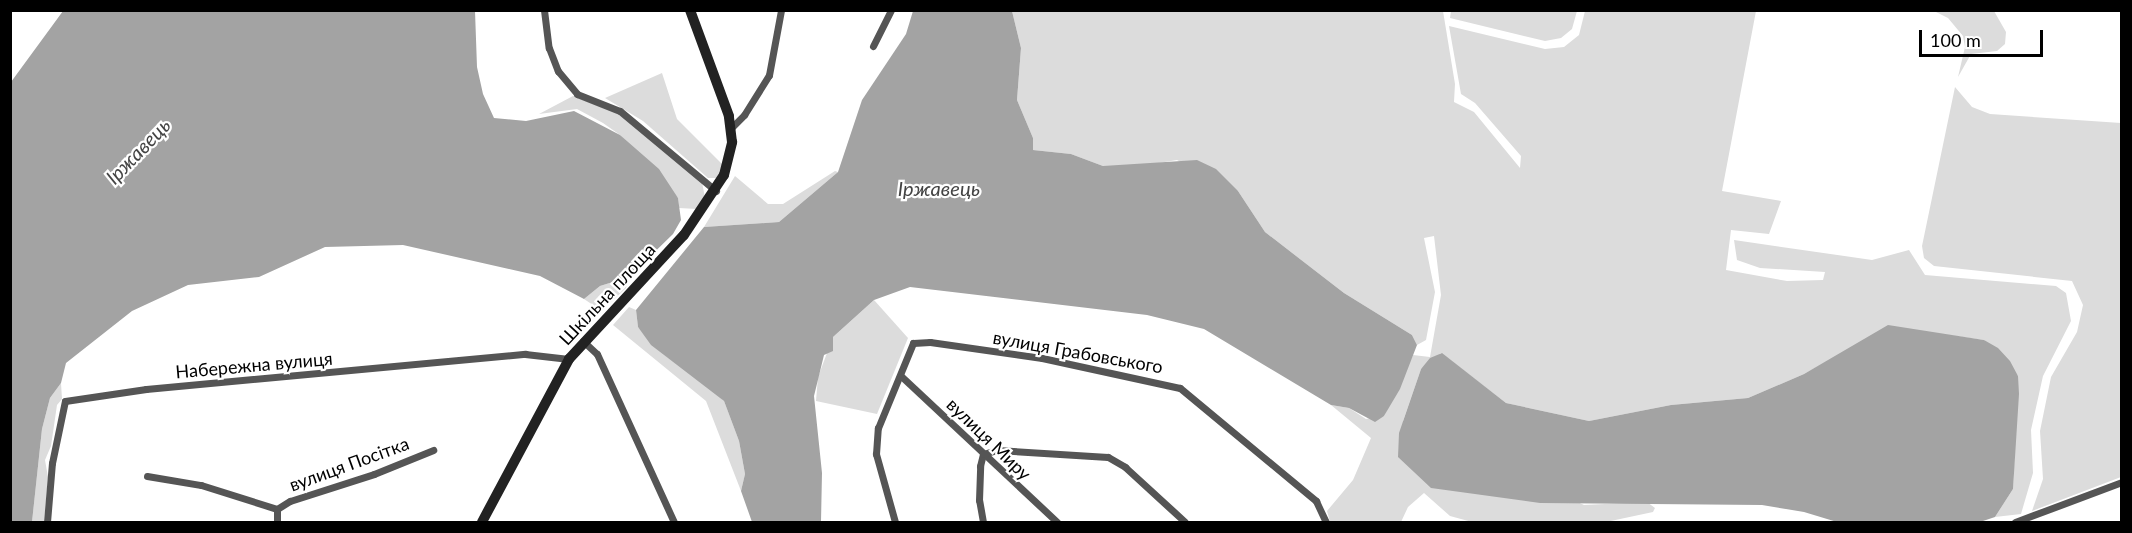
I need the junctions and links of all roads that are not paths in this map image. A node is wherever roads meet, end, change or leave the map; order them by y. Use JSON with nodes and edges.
{"nodes":[{"id":1,"x":544,"y":10,"type":"edge"},
{"id":2,"x":690,"y":10,"type":"edge"},
{"id":3,"x":781,"y":10,"type":"edge"},
{"id":4,"x":891,"y":10,"type":"edge"},
{"id":5,"x":873,"y":46,"type":"dead end"},
{"id":6,"x":730,"y":129,"type":"junction"},
{"id":7,"x":716,"y":191,"type":"junction"},
{"id":8,"x":583,"y":341,"type":"junction"},
{"id":9,"x":569,"y":359,"type":"junction"},
{"id":10,"x":901,"y":376,"type":"junction"},
{"id":11,"x":433,"y":450,"type":"dead end"},
{"id":12,"x":983,"y":454,"type":"junction"},
{"id":13,"x":147,"y":476,"type":"dead end"},
{"id":14,"x":2121,"y":482,"type":"edge"},
{"id":15,"x":277,"y":509,"type":"junction"},
{"id":16,"x":47,"y":522,"type":"edge"},
{"id":17,"x":277,"y":522,"type":"edge"},
{"id":18,"x":482,"y":522,"type":"edge"},
{"id":19,"x":674,"y":522,"type":"edge"},
{"id":20,"x":895,"y":522,"type":"edge"},
{"id":21,"x":983,"y":522,"type":"edge"},
{"id":22,"x":1057,"y":522,"type":"edge"},
{"id":23,"x":1185,"y":522,"type":"edge"},
{"id":24,"x":1326,"y":522,"type":"edge"},
{"id":25,"x":2015,"y":522,"type":"edge"}],
"edges":[{"from":1,"to":7,"type":"street"},
{"from":2,"to":6,"type":"street"},
{"from":3,"to":6,"type":"street"},
{"from":4,"to":5,"type":"street"},
{"from":6,"to":7,"type":"street","name":"Шкільна площа"},
{"from":7,"to":8,"type":"street","name":"Шкільна площа"},
{"from":8,"to":9,"type":"street","name":"Шкільна площа"},
{"from":8,"to":19,"type":"street"},
{"from":9,"to":16,"type":"street","name":"Набережна вулиця"},
{"from":9,"to":18,"type":"street","name":"Шкільна площа"},
{"from":10,"to":12,"type":"street","name":"вулиця Миру"},
{"from":10,"to":20,"type":"street"},
{"from":10,"to":24,"type":"street","name":"вулиця Грабовського"},
{"from":11,"to":15,"type":"street","name":"вулиця Посітка"},
{"from":12,"to":21,"type":"street"},
{"from":12,"to":22,"type":"street","name":"вулиця Миру"},
{"from":12,"to":23,"type":"street"},
{"from":13,"to":15,"type":"street","name":"вулиця Посітка"},
{"from":14,"to":25,"type":"street"},
{"from":15,"to":17,"type":"street","name":"вулиця Посітка"}]}
